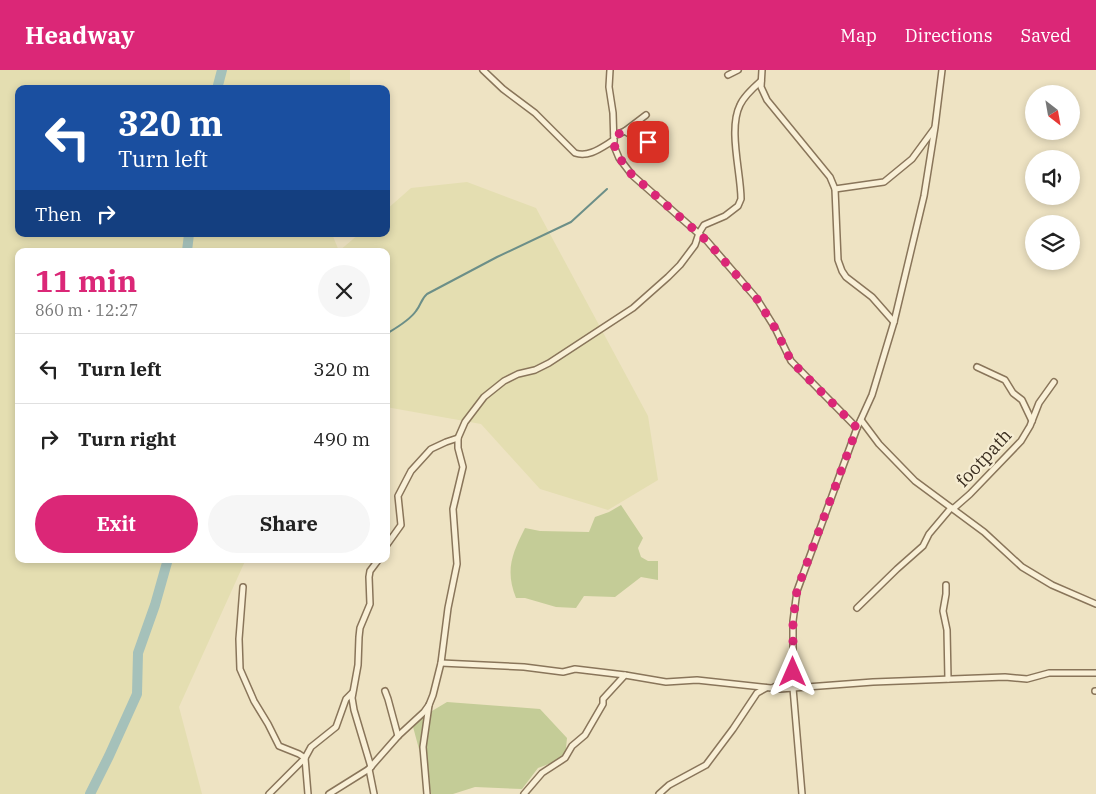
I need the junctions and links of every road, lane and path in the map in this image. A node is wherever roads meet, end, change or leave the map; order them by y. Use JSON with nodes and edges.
{"nodes":[{"id":1,"x":483,"y":70,"type":"edge"},
{"id":2,"x":610,"y":70,"type":"edge"},
{"id":3,"x":738,"y":70,"type":"edge"},
{"id":4,"x":762,"y":70,"type":"edge"},
{"id":5,"x":942,"y":70,"type":"edge"},
{"id":6,"x":728,"y":75,"type":"dead end"},
{"id":7,"x":761,"y":81,"type":"junction"},
{"id":8,"x":646,"y":115,"type":"dead end"},
{"id":9,"x":935,"y":127,"type":"junction"},
{"id":10,"x":625,"y":131,"type":"junction"},
{"id":11,"x":614,"y":138,"type":"junction"},
{"id":12,"x":654,"y":146,"type":"dead end"},
{"id":13,"x":835,"y":189,"type":"junction"},
{"id":14,"x":698,"y":233,"type":"junction"},
{"id":15,"x":894,"y":322,"type":"junction"},
{"id":16,"x":977,"y":368,"type":"dead end"},
{"id":17,"x":1054,"y":382,"type":"dead end"},
{"id":18,"x":861,"y":420,"type":"junction"},
{"id":19,"x":1032,"y":421,"type":"junction"},
{"id":20,"x":857,"y":428,"type":"junction"},
{"id":21,"x":458,"y":438,"type":"junction"},
{"id":22,"x":951,"y":508,"type":"junction"},
{"id":23,"x":390,"y":540,"type":"edge"},
{"id":24,"x":376,"y":563,"type":"edge"},
{"id":25,"x":946,"y":584,"type":"dead end"},
{"id":26,"x":243,"y":587,"type":"dead end"},
{"id":27,"x":1096,"y":604,"type":"edge"},
{"id":28,"x":857,"y":608,"type":"dead end"},
{"id":29,"x":442,"y":663,"type":"junction"},
{"id":30,"x":793,"y":672,"type":"junction"},
{"id":31,"x":1096,"y":673,"type":"edge"},
{"id":32,"x":625,"y":675,"type":"junction"},
{"id":33,"x":948,"y":679,"type":"junction"},
{"id":34,"x":769,"y":688,"type":"junction"},
{"id":35,"x":793,"y":688,"type":"junction"},
{"id":36,"x":385,"y":691,"type":"dead end"},
{"id":37,"x":352,"y":694,"type":"junction"},
{"id":38,"x":429,"y":705,"type":"junction"},
{"id":39,"x":398,"y":736,"type":"junction"},
{"id":40,"x":305,"y":758,"type":"junction"},
{"id":41,"x":370,"y":768,"type":"junction"},
{"id":42,"x":269,"y":794,"type":"edge"},
{"id":43,"x":308,"y":794,"type":"edge"},
{"id":44,"x":329,"y":794,"type":"edge"},
{"id":45,"x":374,"y":794,"type":"edge"},
{"id":46,"x":427,"y":794,"type":"edge"},
{"id":47,"x":524,"y":794,"type":"edge"},
{"id":48,"x":659,"y":794,"type":"edge"},
{"id":49,"x":802,"y":794,"type":"edge"}],
"edges":[{"from":1,"to":11,"type":"street"},
{"from":2,"to":11,"type":"street"},
{"from":3,"to":6,"type":"street"},
{"from":4,"to":7,"type":"street"},
{"from":5,"to":9,"type":"street"},
{"from":7,"to":13,"type":"street"},
{"from":7,"to":14,"type":"street"},
{"from":8,"to":10,"type":"street"},
{"from":9,"to":13,"type":"street"},
{"from":9,"to":15,"type":"street"},
{"from":10,"to":11,"type":"street"},
{"from":10,"to":12,"type":"street"},
{"from":11,"to":14,"type":"street"},
{"from":13,"to":15,"type":"street"},
{"from":14,"to":20,"type":"street"},
{"from":14,"to":21,"type":"street"},
{"from":15,"to":18,"type":"street"},
{"from":16,"to":19,"type":"street","name":"footpath"},
{"from":17,"to":19,"type":"street","name":"footpath"},
{"from":18,"to":20,"type":"street"},
{"from":18,"to":22,"type":"street"},
{"from":19,"to":22,"type":"street","name":"footpath"},
{"from":20,"to":30,"type":"street"},
{"from":21,"to":23,"type":"street"},
{"from":21,"to":29,"type":"street"},
{"from":22,"to":27,"type":"street"},
{"from":22,"to":28,"type":"street","name":"footpath"},
{"from":24,"to":37,"type":"street"},
{"from":25,"to":33,"type":"street"},
{"from":26,"to":40,"type":"street"},
{"from":29,"to":32,"type":"street"},
{"from":29,"to":38,"type":"street"},
{"from":30,"to":34,"type":"street"},
{"from":30,"to":35,"type":"street"},
{"from":31,"to":33,"type":"street"},
{"from":32,"to":34,"type":"street"},
{"from":32,"to":47,"type":"street"},
{"from":33,"to":35,"type":"street"},
{"from":34,"to":35,"type":"street"},
{"from":34,"to":48,"type":"street"},
{"from":35,"to":49,"type":"street"},
{"from":36,"to":39,"type":"street"},
{"from":37,"to":40,"type":"street"},
{"from":37,"to":41,"type":"street"},
{"from":38,"to":39,"type":"street"},
{"from":38,"to":46,"type":"street"},
{"from":39,"to":41,"type":"street"},
{"from":40,"to":42,"type":"street"},
{"from":40,"to":43,"type":"street"},
{"from":41,"to":44,"type":"street"},
{"from":41,"to":45,"type":"street"}]}
